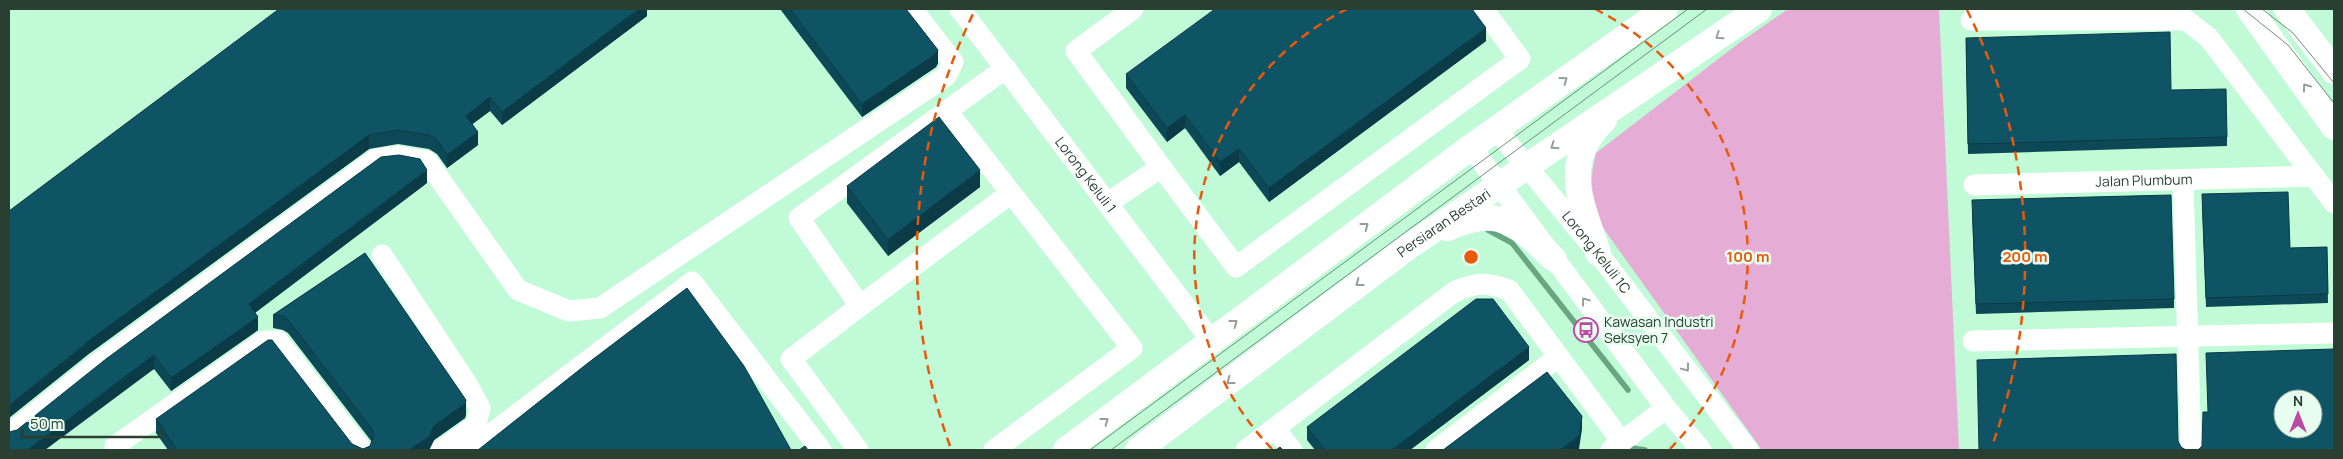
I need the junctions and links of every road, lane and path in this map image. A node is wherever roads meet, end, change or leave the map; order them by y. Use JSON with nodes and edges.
{"nodes":[{"id":1,"x":912,"y":9,"type":"edge"},
{"id":2,"x":960,"y":9,"type":"edge"},
{"id":3,"x":1133,"y":9,"type":"edge"},
{"id":4,"x":1483,"y":9,"type":"edge"},
{"id":5,"x":1665,"y":9,"type":"edge"},
{"id":6,"x":1759,"y":9,"type":"edge"},
{"id":7,"x":2249,"y":9,"type":"edge"},
{"id":8,"x":2287,"y":9,"type":"edge"},
{"id":9,"x":1971,"y":20,"type":"dead end"},
{"id":10,"x":2329,"y":64,"type":"edge"},
{"id":11,"x":1006,"y":68,"type":"junction"},
{"id":12,"x":1638,"y":90,"type":"junction"},
{"id":13,"x":947,"y":111,"type":"junction"},
{"id":14,"x":2334,"y":127,"type":"edge"},
{"id":15,"x":1496,"y":129,"type":"junction"},
{"id":16,"x":1471,"y":147,"type":"junction"},
{"id":17,"x":1526,"y":165,"type":"junction"},
{"id":18,"x":1161,"y":167,"type":"junction"},
{"id":19,"x":2314,"y":176,"type":"junction"},
{"id":20,"x":2183,"y":180,"type":"junction"},
{"id":21,"x":1499,"y":183,"type":"junction"},
{"id":22,"x":1974,"y":185,"type":"dead end"},
{"id":23,"x":1011,"y":193,"type":"junction"},
{"id":24,"x":1108,"y":203,"type":"junction"},
{"id":25,"x":2334,"y":203,"type":"edge"},
{"id":26,"x":1408,"y":247,"type":"junction"},
{"id":27,"x":1598,"y":253,"type":"junction"},
{"id":28,"x":382,"y":255,"type":"dead end"},
{"id":29,"x":1554,"y":259,"type":"junction"},
{"id":30,"x":860,"y":306,"type":"junction"},
{"id":31,"x":2334,"y":332,"type":"edge"},
{"id":32,"x":2188,"y":336,"type":"junction"},
{"id":33,"x":1211,"y":340,"type":"junction"},
{"id":34,"x":1973,"y":341,"type":"dead end"},
{"id":35,"x":1558,"y":357,"type":"junction"},
{"id":36,"x":1666,"y":408,"type":"junction"},
{"id":37,"x":1275,"y":429,"type":"junction"},
{"id":38,"x":9,"y":434,"type":"edge"},
{"id":39,"x":1616,"y":446,"type":"edge"},
{"id":40,"x":118,"y":450,"type":"edge"},
{"id":41,"x":362,"y":450,"type":"edge"},
{"id":42,"x":441,"y":450,"type":"edge"},
{"id":43,"x":470,"y":450,"type":"edge"},
{"id":44,"x":821,"y":450,"type":"edge"},
{"id":45,"x":858,"y":450,"type":"edge"},
{"id":46,"x":994,"y":450,"type":"edge"},
{"id":47,"x":1066,"y":450,"type":"edge"},
{"id":48,"x":1138,"y":450,"type":"edge"},
{"id":49,"x":1246,"y":450,"type":"edge"},
{"id":50,"x":1292,"y":450,"type":"edge"},
{"id":51,"x":1436,"y":450,"type":"edge"},
{"id":52,"x":1701,"y":450,"type":"edge"},
{"id":53,"x":1748,"y":450,"type":"edge"},
{"id":54,"x":2191,"y":450,"type":"edge"}],
"edges":[{"from":1,"to":38,"type":"street"},
{"from":2,"to":11,"type":"street","name":"Lorong Keluli 1"},
{"from":3,"to":18,"type":"street"},
{"from":4,"to":18,"type":"street"},
{"from":15,"to":5,"type":"main road","one_way":true},
{"from":6,"to":12,"type":"main road","name":"Persiaran Bestari","one_way":true},
{"from":14,"to":7,"type":"main road","one_way":true},
{"from":8,"to":10,"type":"main road"},
{"from":9,"to":19,"type":"street"},
{"from":11,"to":13,"type":"street"},
{"from":11,"to":24,"type":"street","name":"Lorong Keluli 1"},
{"from":12,"to":17,"type":"main road","name":"Persiaran Bestari","one_way":true},
{"from":12,"to":27,"type":"main road"},
{"from":13,"to":23,"type":"street"},
{"from":13,"to":30,"type":"street"},
{"from":15,"to":16,"type":"main road"},
{"from":15,"to":17,"type":"street","name":"Lorong Keluli 1C"},
{"from":16,"to":21,"type":"street"},
{"from":33,"to":16,"type":"main road","one_way":true},
{"from":17,"to":21,"type":"main road","name":"Persiaran Bestari"},
{"from":17,"to":27,"type":"street","name":"Lorong Keluli 1C"},
{"from":18,"to":24,"type":"street"},
{"from":19,"to":20,"type":"street","name":"Jalan Plumbum"},
{"from":19,"to":25,"type":"street"},
{"from":20,"to":22,"type":"street","name":"Jalan Plumbum"},
{"from":20,"to":32,"type":"street"},
{"from":21,"to":26,"type":"main road","name":"Persiaran Bestari"},
{"from":21,"to":29,"type":"street"},
{"from":23,"to":30,"type":"street"},
{"from":23,"to":46,"type":"street"},
{"from":24,"to":33,"type":"street","name":"Lorong Keluli 1"},
{"from":26,"to":29,"type":"main road"},
{"from":26,"to":48,"type":"main road","name":"Persiaran Bestari","one_way":true},
{"from":27,"to":53,"type":"street","name":"Lorong Keluli 1C","one_way":true},
{"from":28,"to":42,"type":"street"},
{"from":36,"to":29,"type":"street","one_way":true},
{"from":30,"to":45,"type":"street"},
{"from":31,"to":32,"type":"street"},
{"from":32,"to":34,"type":"street"},
{"from":32,"to":54,"type":"street"},
{"from":47,"to":33,"type":"main road","one_way":true},
{"from":35,"to":37,"type":"street"},
{"from":35,"to":39,"type":"street"},
{"from":35,"to":51,"type":"street"},
{"from":36,"to":39,"type":"street"},
{"from":36,"to":52,"type":"street"},
{"from":37,"to":49,"type":"street"},
{"from":37,"to":50,"type":"street"},
{"from":40,"to":41,"type":"street"},
{"from":43,"to":44,"type":"street"}]}
